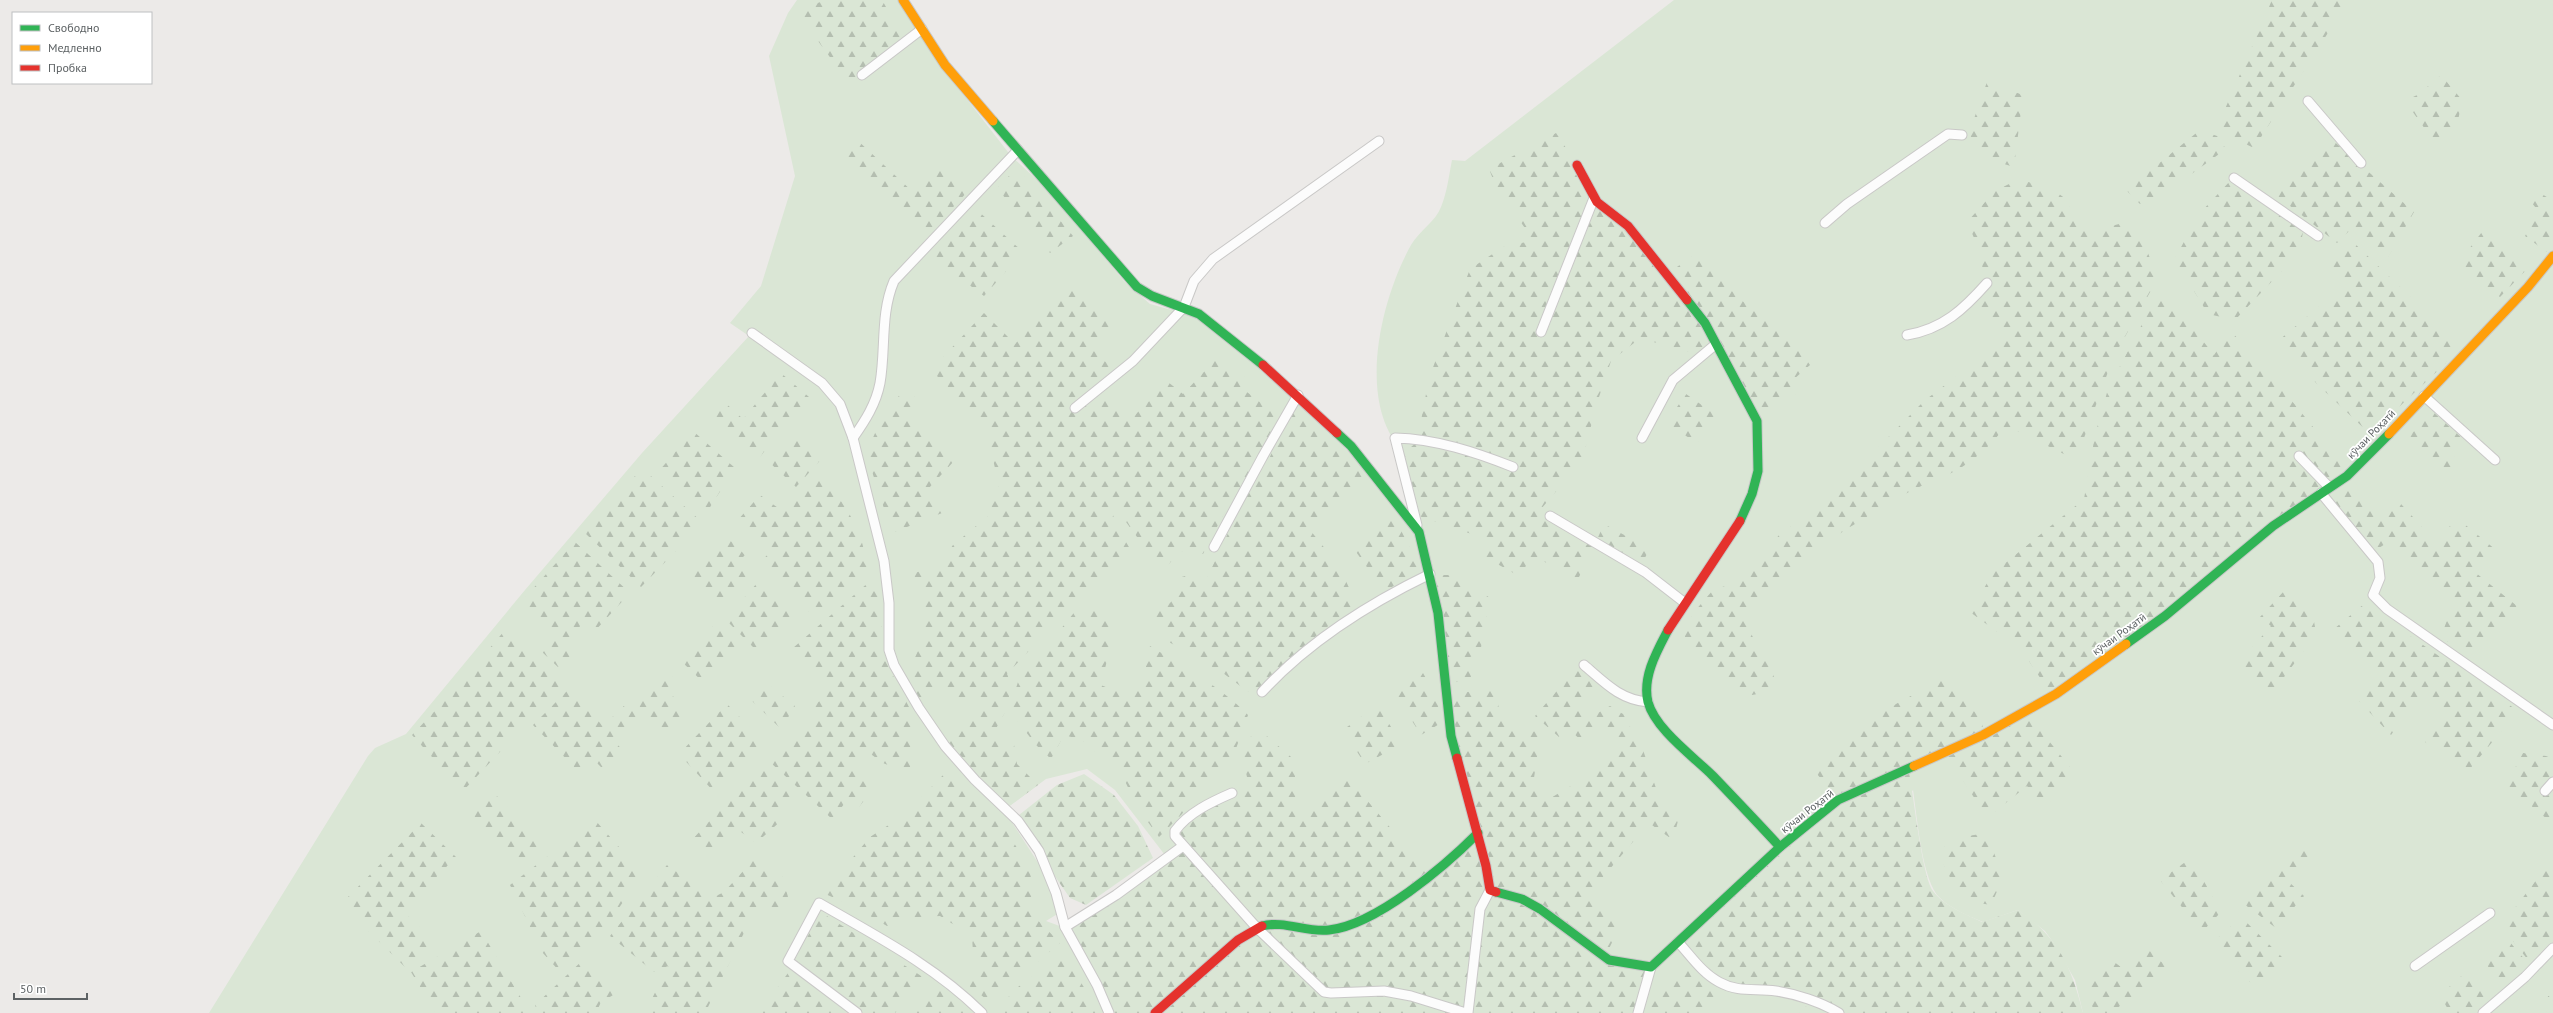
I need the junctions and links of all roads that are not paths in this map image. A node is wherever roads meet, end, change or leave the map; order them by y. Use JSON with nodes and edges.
{"nodes":[{"id":1,"x":903,"y":0,"type":"edge"},
{"id":2,"x":922,"y":29,"type":"junction"},
{"id":3,"x":862,"y":75,"type":"dead end"},
{"id":4,"x":2308,"y":101,"type":"dead end"},
{"id":5,"x":1962,"y":135,"type":"dead end"},
{"id":6,"x":1379,"y":141,"type":"dead end"},
{"id":7,"x":1018,"y":150,"type":"junction"},
{"id":8,"x":2361,"y":162,"type":"dead end"},
{"id":9,"x":1577,"y":165,"type":"dead end"},
{"id":10,"x":2234,"y":178,"type":"dead end"},
{"id":11,"x":1594,"y":198,"type":"junction"},
{"id":12,"x":1825,"y":223,"type":"dead end"},
{"id":13,"x":2318,"y":236,"type":"dead end"},
{"id":14,"x":2553,"y":256,"type":"edge"},
{"id":15,"x":1987,"y":283,"type":"dead end"},
{"id":16,"x":1184,"y":306,"type":"junction"},
{"id":17,"x":1541,"y":332,"type":"dead end"},
{"id":18,"x":752,"y":333,"type":"dead end"},
{"id":19,"x":1907,"y":335,"type":"dead end"},
{"id":20,"x":1716,"y":344,"type":"junction"},
{"id":21,"x":1298,"y":395,"type":"junction"},
{"id":22,"x":2424,"y":396,"type":"junction"},
{"id":23,"x":1075,"y":408,"type":"dead end"},
{"id":24,"x":853,"y":438,"type":"junction"},
{"id":25,"x":1642,"y":438,"type":"dead end"},
{"id":26,"x":2299,"y":456,"type":"dead end"},
{"id":27,"x":2495,"y":460,"type":"dead end"},
{"id":28,"x":1513,"y":467,"type":"dead end"},
{"id":29,"x":2329,"y":487,"type":"junction"},
{"id":30,"x":2321,"y":493,"type":"junction"},
{"id":31,"x":1550,"y":516,"type":"dead end"},
{"id":32,"x":1419,"y":532,"type":"junction"},
{"id":33,"x":1214,"y":547,"type":"dead end"},
{"id":34,"x":1430,"y":574,"type":"junction"},
{"id":35,"x":1685,"y":603,"type":"junction"},
{"id":36,"x":1584,"y":665,"type":"dead end"},
{"id":37,"x":1262,"y":692,"type":"dead end"},
{"id":38,"x":1648,"y":702,"type":"junction"},
{"id":39,"x":2553,"y":725,"type":"edge"},
{"id":40,"x":2553,"y":782,"type":"edge"},
{"id":41,"x":2545,"y":791,"type":"dead end"},
{"id":42,"x":1232,"y":793,"type":"dead end"},
{"id":43,"x":1478,"y":833,"type":"junction"},
{"id":44,"x":1183,"y":846,"type":"junction"},
{"id":45,"x":1780,"y":847,"type":"junction"},
{"id":46,"x":1490,"y":890,"type":"junction"},
{"id":47,"x":2490,"y":913,"type":"dead end"},
{"id":48,"x":1065,"y":928,"type":"junction"},
{"id":49,"x":1258,"y":928,"type":"junction"},
{"id":50,"x":1678,"y":942,"type":"junction"},
{"id":51,"x":2553,"y":948,"type":"edge"},
{"id":52,"x":2415,"y":966,"type":"dead end"},
{"id":53,"x":1651,"y":967,"type":"junction"},
{"id":54,"x":857,"y":1013,"type":"edge"},
{"id":55,"x":982,"y":1013,"type":"edge"},
{"id":56,"x":1109,"y":1013,"type":"edge"},
{"id":57,"x":1155,"y":1013,"type":"edge"},
{"id":58,"x":1467,"y":1013,"type":"edge"},
{"id":59,"x":1638,"y":1013,"type":"edge"},
{"id":60,"x":1839,"y":1013,"type":"edge"},
{"id":61,"x":2483,"y":1013,"type":"edge"}],
"edges":[{"from":1,"to":2,"type":"street"},
{"from":2,"to":3,"type":"street"},
{"from":2,"to":7,"type":"street"},
{"from":4,"to":8,"type":"street"},
{"from":5,"to":12,"type":"street"},
{"from":6,"to":16,"type":"street"},
{"from":7,"to":16,"type":"street"},
{"from":7,"to":24,"type":"street"},
{"from":9,"to":11,"type":"street"},
{"from":10,"to":13,"type":"street"},
{"from":11,"to":17,"type":"street"},
{"from":11,"to":20,"type":"street"},
{"from":14,"to":22,"type":"street","name":"кӯчаи Роҳатӣ"},
{"from":15,"to":19,"type":"street"},
{"from":16,"to":21,"type":"street"},
{"from":16,"to":23,"type":"street"},
{"from":18,"to":24,"type":"street"},
{"from":20,"to":25,"type":"street"},
{"from":20,"to":35,"type":"street"},
{"from":21,"to":32,"type":"street"},
{"from":21,"to":33,"type":"street"},
{"from":22,"to":27,"type":"street"},
{"from":22,"to":29,"type":"street","name":"кӯчаи Роҳатӣ"},
{"from":24,"to":48,"type":"street"},
{"from":26,"to":29,"type":"street"},
{"from":28,"to":32,"type":"street"},
{"from":29,"to":30,"type":"street","name":"кӯчаи Роҳатӣ"},
{"from":30,"to":39,"type":"street"},
{"from":30,"to":45,"type":"street","name":"кӯчаи Роҳатӣ"},
{"from":31,"to":35,"type":"street"},
{"from":32,"to":34,"type":"street"},
{"from":34,"to":37,"type":"street"},
{"from":34,"to":43,"type":"street"},
{"from":35,"to":38,"type":"street"},
{"from":36,"to":38,"type":"street"},
{"from":38,"to":45,"type":"street"},
{"from":40,"to":41,"type":"street"},
{"from":42,"to":44,"type":"street"},
{"from":43,"to":46,"type":"street"},
{"from":43,"to":49,"type":"street"},
{"from":44,"to":48,"type":"street"},
{"from":44,"to":49,"type":"street"},
{"from":45,"to":50,"type":"street","name":"кӯчаи Роҳатӣ"},
{"from":46,"to":53,"type":"street"},
{"from":46,"to":58,"type":"street"},
{"from":47,"to":52,"type":"street"},
{"from":48,"to":56,"type":"street"},
{"from":49,"to":57,"type":"street"},
{"from":49,"to":58,"type":"street"},
{"from":50,"to":53,"type":"street","name":"кӯчаи Роҳатӣ"},
{"from":50,"to":60,"type":"street"},
{"from":51,"to":61,"type":"street"},
{"from":53,"to":59,"type":"street"},
{"from":54,"to":55,"type":"street"}]}
